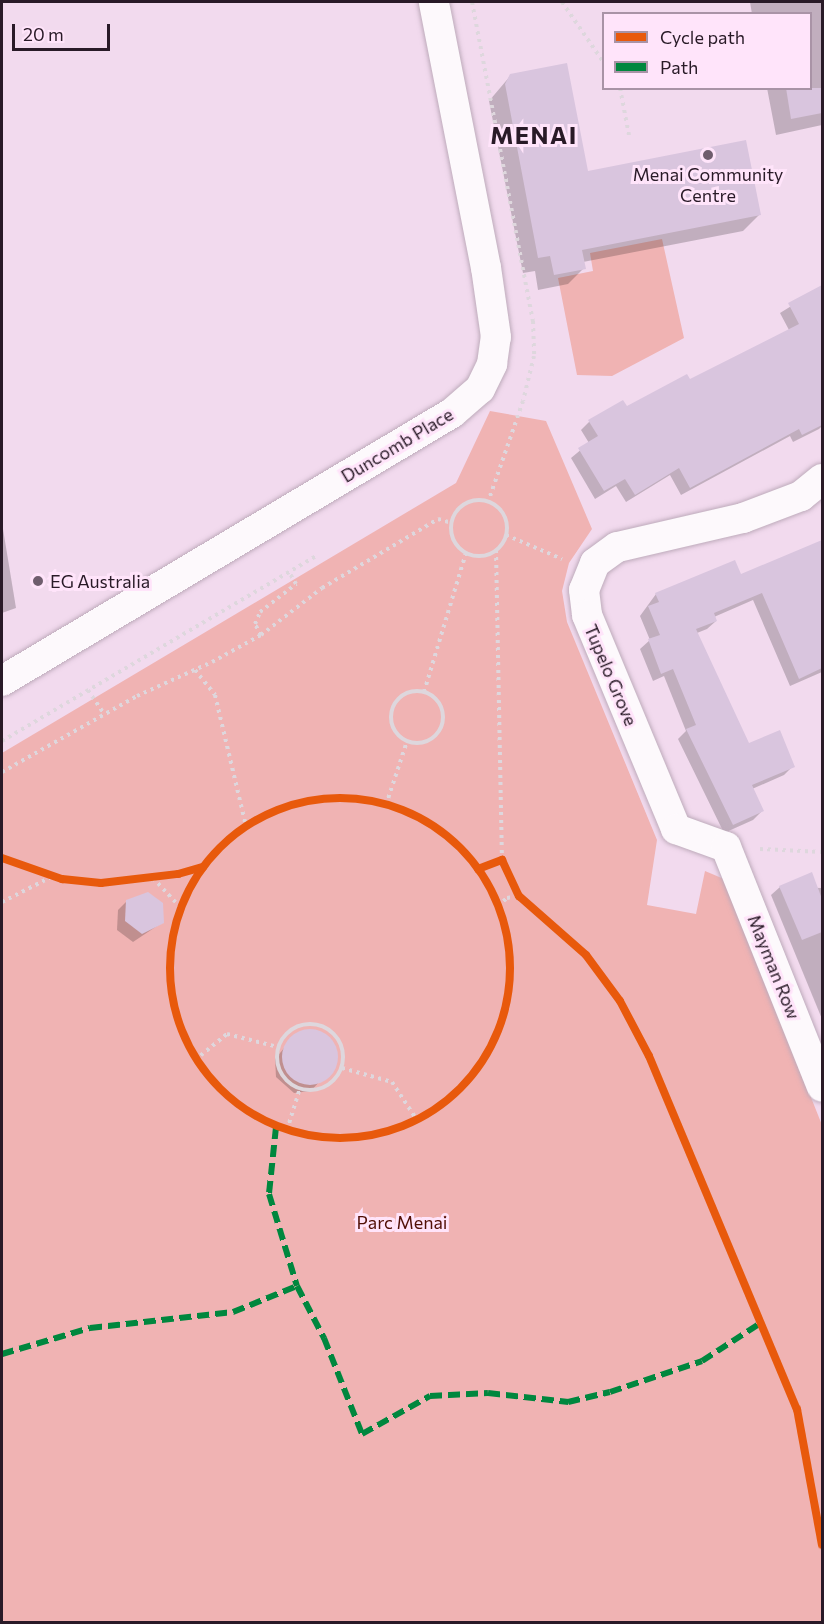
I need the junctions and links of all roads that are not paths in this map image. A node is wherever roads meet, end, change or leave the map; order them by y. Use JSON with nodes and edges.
{"nodes":[{"id":1,"x":435,"y":2,"type":"edge"},
{"id":2,"x":822,"y":479,"type":"edge"},
{"id":3,"x":2,"y":681,"type":"edge"},
{"id":4,"x":726,"y":847,"type":"joint"},
{"id":5,"x":822,"y":1087,"type":"edge"}],
"edges":[{"from":1,"to":3,"type":"street","name":"Duncomb Place"},
{"from":2,"to":4,"type":"street","name":"Tupelo Grove"},
{"from":4,"to":5,"type":"street","name":"Mayman Row"}]}
